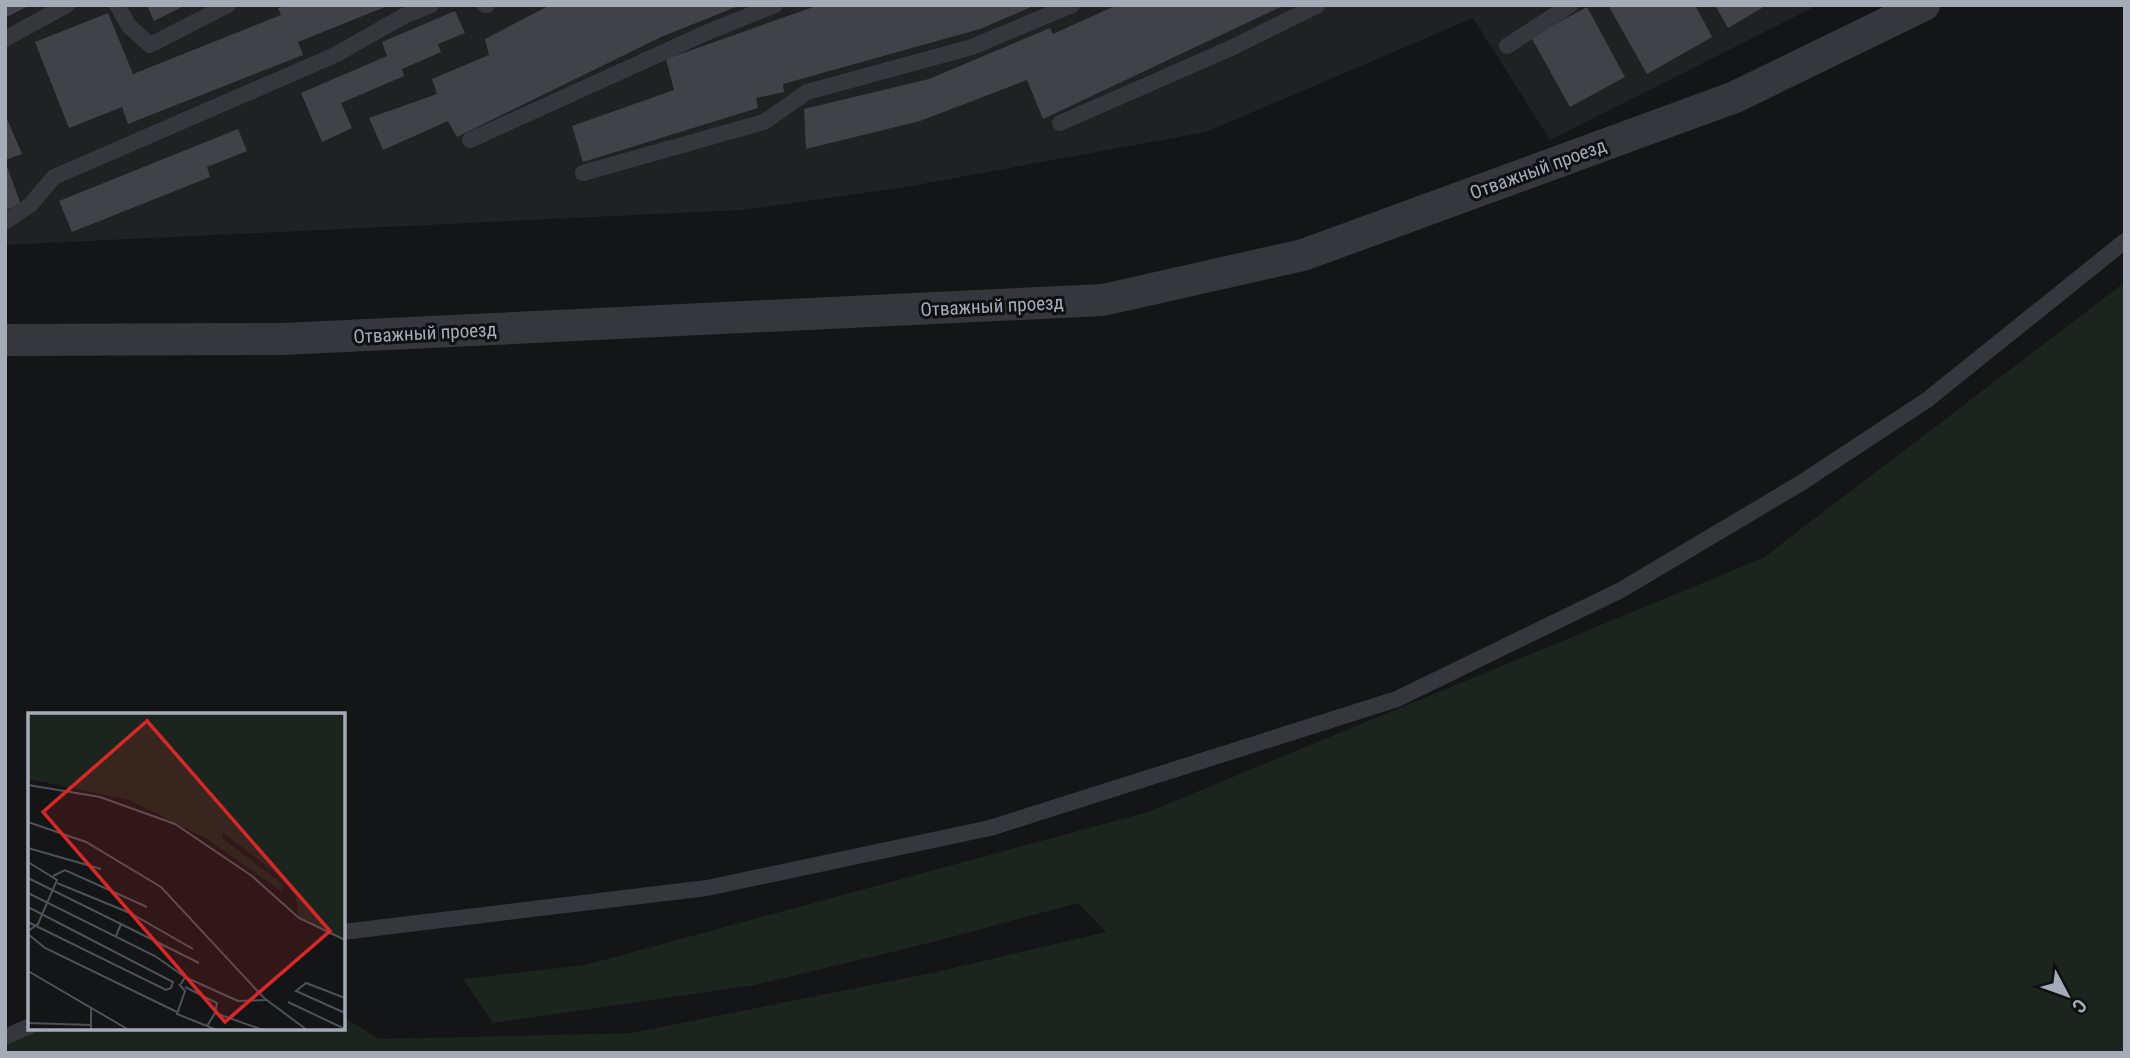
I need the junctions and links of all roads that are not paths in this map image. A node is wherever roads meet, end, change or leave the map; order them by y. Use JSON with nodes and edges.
{"nodes":[{"id":1,"x":67,"y":5,"type":"edge"},
{"id":2,"x":117,"y":5,"type":"edge"},
{"id":3,"x":228,"y":5,"type":"edge"},
{"id":4,"x":431,"y":5,"type":"edge"},
{"id":5,"x":775,"y":5,"type":"edge"},
{"id":6,"x":1072,"y":5,"type":"edge"},
{"id":7,"x":1318,"y":5,"type":"edge"},
{"id":8,"x":1570,"y":5,"type":"edge"},
{"id":9,"x":1924,"y":5,"type":"edge"},
{"id":10,"x":5,"y":39,"type":"edge"},
{"id":11,"x":1507,"y":46,"type":"dead end"},
{"id":12,"x":1060,"y":122,"type":"dead end"},
{"id":13,"x":470,"y":140,"type":"dead end"},
{"id":14,"x":583,"y":173,"type":"dead end"},
{"id":15,"x":5,"y":222,"type":"edge"},
{"id":16,"x":2125,"y":241,"type":"edge"},
{"id":17,"x":5,"y":340,"type":"edge"},
{"id":18,"x":345,"y":932,"type":"edge"},
{"id":19,"x":28,"y":1027,"type":"edge"},
{"id":20,"x":5,"y":1037,"type":"edge"}],
"edges":[{"from":1,"to":10,"type":"lane"},
{"from":2,"to":3,"type":"lane"},
{"from":4,"to":15,"type":"lane"},
{"from":5,"to":13,"type":"lane"},
{"from":6,"to":14,"type":"lane"},
{"from":7,"to":12,"type":"lane"},
{"from":8,"to":11,"type":"lane"},
{"from":9,"to":17,"type":"street","name":"Отважный проезд"},
{"from":16,"to":18,"type":"lane"},
{"from":19,"to":20,"type":"lane"}]}
